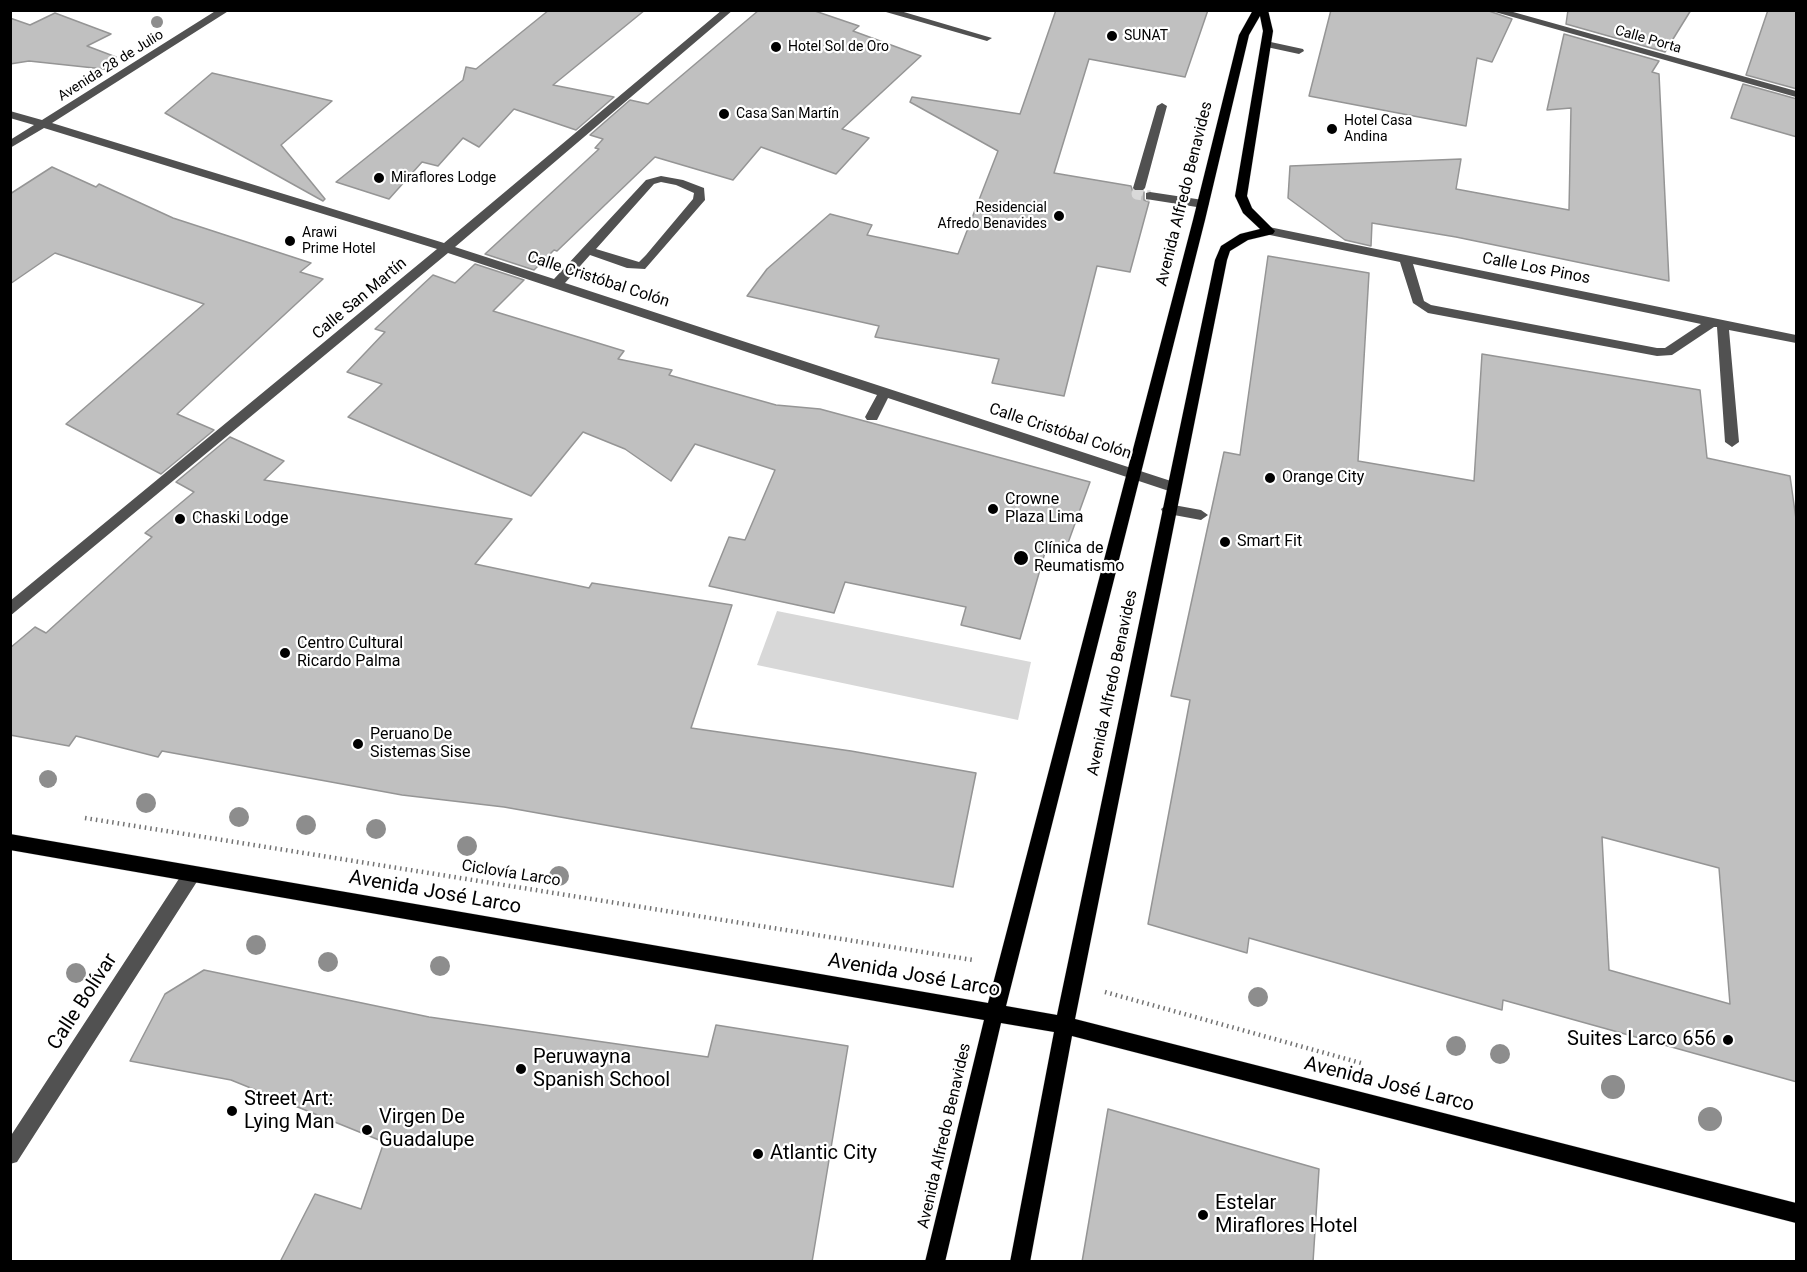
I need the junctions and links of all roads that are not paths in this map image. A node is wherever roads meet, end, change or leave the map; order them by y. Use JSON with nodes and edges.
{"nodes":[{"id":1,"x":225,"y":10,"type":"edge"},
{"id":2,"x":728,"y":10,"type":"edge"},
{"id":3,"x":884,"y":10,"type":"edge"},
{"id":4,"x":1258,"y":10,"type":"edge"},
{"id":5,"x":1263,"y":10,"type":"edge"},
{"id":6,"x":1493,"y":10,"type":"edge"},
{"id":7,"x":987,"y":38,"type":"dead end"},
{"id":8,"x":1266,"y":44,"type":"junction"},
{"id":9,"x":1299,"y":51,"type":"dead end"},
{"id":10,"x":1797,"y":94,"type":"edge"},
{"id":11,"x":1162,"y":106,"type":"dead end"},
{"id":12,"x":10,"y":114,"type":"edge"},
{"id":13,"x":44,"y":124,"type":"junction"},
{"id":14,"x":10,"y":145,"type":"edge"},
{"id":15,"x":1139,"y":188,"type":"dead end"},
{"id":16,"x":1150,"y":196,"type":"tunnel mouth"},
{"id":17,"x":1203,"y":204,"type":"junction"},
{"id":18,"x":1269,"y":231,"type":"junction"},
{"id":19,"x":446,"y":248,"type":"junction"},
{"id":20,"x":588,"y":250,"type":"junction"},
{"id":21,"x":1405,"y":259,"type":"junction"},
{"id":22,"x":557,"y":284,"type":"junction"},
{"id":23,"x":1718,"y":322,"type":"junction"},
{"id":24,"x":1797,"y":339,"type":"edge"},
{"id":25,"x":885,"y":392,"type":"junction"},
{"id":26,"x":872,"y":417,"type":"dead end"},
{"id":27,"x":1732,"y":442,"type":"dead end"},
{"id":28,"x":1132,"y":473,"type":"junction"},
{"id":29,"x":1172,"y":487,"type":"junction"},
{"id":30,"x":1168,"y":509,"type":"junction"},
{"id":31,"x":1201,"y":514,"type":"dead end"},
{"id":32,"x":10,"y":610,"type":"edge"},
{"id":33,"x":10,"y":842,"type":"edge"},
{"id":34,"x":192,"y":874,"type":"junction"},
{"id":35,"x":995,"y":1012,"type":"junction"},
{"id":36,"x":1064,"y":1025,"type":"junction"},
{"id":37,"x":10,"y":1155,"type":"edge"},
{"id":38,"x":1797,"y":1213,"type":"edge"},
{"id":39,"x":935,"y":1262,"type":"edge"},
{"id":40,"x":1020,"y":1262,"type":"edge"}],
"edges":[{"from":1,"to":13,"type":"street","name":"Avenida 28 de Julio"},
{"from":2,"to":19,"type":"street","name":"Calle San Martín"},
{"from":3,"to":7,"type":"street"},
{"from":4,"to":17,"type":"main road","name":"Avenida Alfredo Benavides"},
{"from":5,"to":8,"type":"main road"},
{"from":6,"to":10,"type":"street","name":"Calle Porta"},
{"from":8,"to":9,"type":"street"},
{"from":8,"to":18,"type":"main road"},
{"from":11,"to":15,"type":"street"},
{"from":12,"to":13,"type":"street","name":"Calle Cristóbal Colón"},
{"from":13,"to":14,"type":"street","name":"Avenida 28 de Julio"},
{"from":13,"to":19,"type":"street","name":"Calle Cristóbal Colón"},
{"from":16,"to":17,"type":"street"},
{"from":17,"to":28,"type":"main road","name":"Avenida Alfredo Benavides"},
{"from":18,"to":21,"type":"street","name":"Calle Los Pinos"},
{"from":18,"to":29,"type":"main road","name":"Avenida Alfredo Benavides"},
{"from":19,"to":22,"type":"street","name":"Calle Cristóbal Colón"},
{"from":19,"to":32,"type":"street","name":"Calle San Martín"},
{"from":20,"to":20,"type":"street"},
{"from":20,"to":22,"type":"street"},
{"from":21,"to":23,"type":"street","name":"Calle Los Pinos"},
{"from":21,"to":23,"type":"street"},
{"from":22,"to":25,"type":"street","name":"Calle Cristóbal Colón"},
{"from":23,"to":24,"type":"street","name":"Calle Los Pinos"},
{"from":23,"to":27,"type":"street"},
{"from":25,"to":26,"type":"street"},
{"from":25,"to":28,"type":"street","name":"Calle Cristóbal Colón"},
{"from":28,"to":29,"type":"street","name":"Calle Cristóbal Colón"},
{"from":28,"to":35,"type":"main road","name":"Avenida Alfredo Benavides"},
{"from":29,"to":30,"type":"main road","name":"Avenida Alfredo Benavides"},
{"from":30,"to":31,"type":"street"},
{"from":30,"to":36,"type":"main road","name":"Avenida Alfredo Benavides"},
{"from":33,"to":34,"type":"main road","name":"Avenida José Larco"},
{"from":34,"to":35,"type":"main road","name":"Avenida José Larco"},
{"from":34,"to":37,"type":"street","name":"Calle Bolívar"},
{"from":35,"to":36,"type":"main road","name":"Avenida José Larco"},
{"from":35,"to":39,"type":"main road","name":"Avenida Alfredo Benavides"},
{"from":36,"to":38,"type":"main road","name":"Avenida José Larco"},
{"from":36,"to":40,"type":"main road","name":"Avenida Alfredo Benavides"}]}
